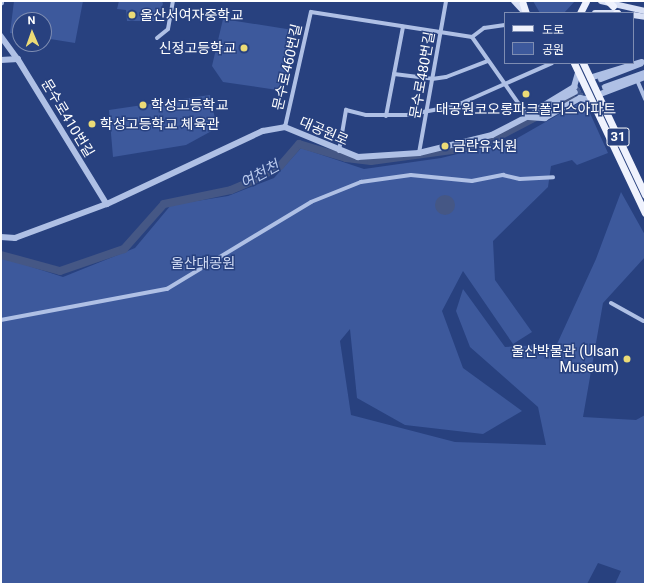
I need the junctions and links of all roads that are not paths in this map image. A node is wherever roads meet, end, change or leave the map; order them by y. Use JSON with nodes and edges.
{"nodes":[{"id":1,"x":173,"y":1,"type":"edge"},
{"id":2,"x":446,"y":1,"type":"edge"},
{"id":3,"x":514,"y":1,"type":"edge"},
{"id":4,"x":522,"y":1,"type":"edge"},
{"id":5,"x":601,"y":1,"type":"edge"},
{"id":6,"x":614,"y":9,"type":"edge"},
{"id":7,"x":645,"y":11,"type":"edge"},
{"id":8,"x":525,"y":12,"type":"edge"},
{"id":9,"x":526,"y":12,"type":"edge"},
{"id":10,"x":600,"y":12,"type":"edge"},
{"id":11,"x":634,"y":15,"type":"edge"},
{"id":12,"x":645,"y":17,"type":"edge"},
{"id":13,"x":504,"y":26,"type":"edge"},
{"id":14,"x":403,"y":27,"type":"junction"},
{"id":15,"x":440,"y":33,"type":"junction"},
{"id":16,"x":1,"y":36,"type":"edge"},
{"id":17,"x":472,"y":37,"type":"junction"},
{"id":18,"x":157,"y":38,"type":"dead end"},
{"id":19,"x":18,"y":59,"type":"junction"},
{"id":20,"x":1,"y":60,"type":"edge"},
{"id":21,"x":488,"y":61,"type":"junction"},
{"id":22,"x":642,"y":63,"type":"edge"},
{"id":23,"x":550,"y":64,"type":"edge"},
{"id":24,"x":574,"y":64,"type":"edge"},
{"id":25,"x":583,"y":64,"type":"edge"},
{"id":26,"x":578,"y":73,"type":"junction"},
{"id":27,"x":645,"y":73,"type":"edge"},
{"id":28,"x":394,"y":74,"type":"junction"},
{"id":29,"x":645,"y":77,"type":"edge"},
{"id":30,"x":590,"y":78,"type":"junction"},
{"id":31,"x":432,"y":79,"type":"junction"},
{"id":32,"x":601,"y":79,"type":"tunnel mouth"},
{"id":33,"x":637,"y":80,"type":"junction"},
{"id":34,"x":504,"y":86,"type":"junction"},
{"id":35,"x":605,"y":87,"type":"tunnel mouth"},
{"id":36,"x":577,"y":93,"type":"junction"},
{"id":37,"x":598,"y":95,"type":"junction"},
{"id":38,"x":645,"y":99,"type":"edge"},
{"id":39,"x":591,"y":100,"type":"junction"},
{"id":40,"x":426,"y":112,"type":"junction"},
{"id":41,"x":386,"y":116,"type":"junction"},
{"id":42,"x":528,"y":117,"type":"junction"},
{"id":43,"x":285,"y":127,"type":"junction"},
{"id":44,"x":339,"y":152,"type":"junction"},
{"id":45,"x":420,"y":154,"type":"junction"},
{"id":46,"x":553,"y":177,"type":"dead end"},
{"id":47,"x":645,"y":195,"type":"edge"},
{"id":48,"x":107,"y":204,"type":"junction"},
{"id":49,"x":645,"y":213,"type":"edge"},
{"id":50,"x":1,"y":237,"type":"edge"},
{"id":51,"x":611,"y":303,"type":"dead end"},
{"id":52,"x":645,"y":315,"type":"edge"},
{"id":53,"x":1,"y":320,"type":"edge"},
{"id":54,"x":644,"y":322,"type":"edge"}],
"edges":[{"from":1,"to":18,"type":"street"},
{"from":2,"to":15,"type":"street","name":"문수로480번길"},
{"from":3,"to":8,"type":"main road"},
{"from":4,"to":9,"type":"main road"},
{"from":5,"to":6,"type":"main road"},
{"from":6,"to":7,"type":"main road"},
{"from":6,"to":10,"type":"main road"},
{"from":11,"to":12,"type":"main road"},
{"from":13,"to":17,"type":"street"},
{"from":14,"to":15,"type":"street"},
{"from":14,"to":28,"type":"street"},
{"from":14,"to":43,"type":"street","name":"문수로460번길"},
{"from":15,"to":17,"type":"street"},
{"from":15,"to":31,"type":"street","name":"문수로480번길"},
{"from":16,"to":19,"type":"street","name":"문수로410번길"},
{"from":17,"to":21,"type":"street"},
{"from":19,"to":20,"type":"street"},
{"from":19,"to":48,"type":"street","name":"문수로410번길"},
{"from":21,"to":31,"type":"street"},
{"from":21,"to":34,"type":"street"},
{"from":22,"to":30,"type":"street"},
{"from":22,"to":32,"type":"street"},
{"from":23,"to":34,"type":"street"},
{"from":24,"to":26,"type":"main road"},
{"from":25,"to":30,"type":"main road"},
{"from":26,"to":36,"type":"street"},
{"from":26,"to":39,"type":"main road"},
{"from":27,"to":35,"type":"street"},
{"from":28,"to":31,"type":"street"},
{"from":28,"to":41,"type":"street"},
{"from":29,"to":33,"type":"street"},
{"from":30,"to":37,"type":"main road","number":"31"},
{"from":31,"to":40,"type":"street","name":"문수로480번길"},
{"from":33,"to":37,"type":"street"},
{"from":33,"to":38,"type":"street"},
{"from":34,"to":40,"type":"street"},
{"from":34,"to":42,"type":"street"},
{"from":36,"to":39,"type":"street"},
{"from":36,"to":42,"type":"street","name":"대공원로"},
{"from":36,"to":42,"type":"street"},
{"from":37,"to":47,"type":"main road","number":"31"},
{"from":39,"to":49,"type":"main road"},
{"from":40,"to":41,"type":"street"},
{"from":40,"to":45,"type":"street","name":"문수로480번길"},
{"from":41,"to":44,"type":"street"},
{"from":42,"to":45,"type":"street","name":"대공원로"},
{"from":43,"to":44,"type":"street","name":"대공원로"},
{"from":43,"to":48,"type":"street","name":"대공원로"},
{"from":44,"to":45,"type":"street","name":"대공원로"},
{"from":46,"to":53,"type":"street"},
{"from":48,"to":50,"type":"street","name":"대공원로"},
{"from":51,"to":54,"type":"street"},
{"from":52,"to":54,"type":"street"}]}
